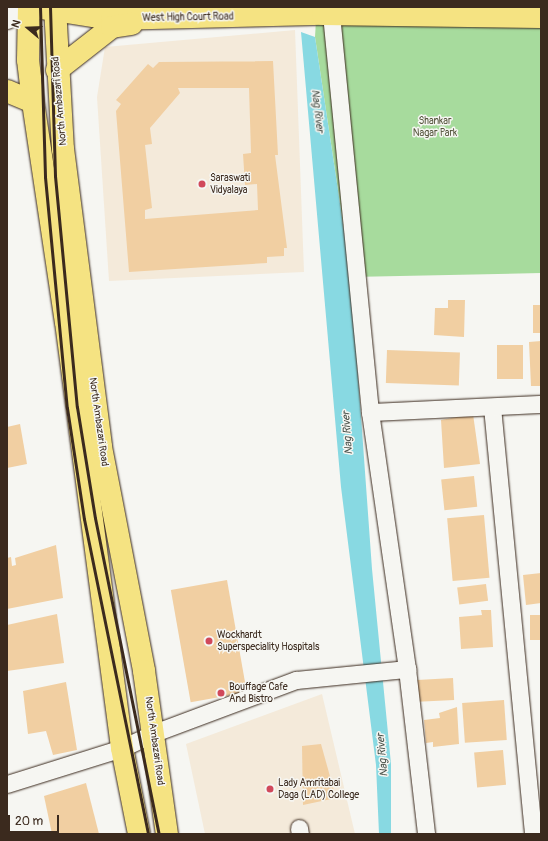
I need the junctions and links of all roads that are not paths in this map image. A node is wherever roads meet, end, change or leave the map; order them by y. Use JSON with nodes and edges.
{"nodes":[{"id":1,"x":14,"y":7,"type":"edge"},
{"id":2,"x":29,"y":7,"type":"edge"},
{"id":3,"x":55,"y":8,"type":"edge"},
{"id":4,"x":331,"y":14,"type":"junction"},
{"id":5,"x":541,"y":17,"type":"edge"},
{"id":6,"x":157,"y":19,"type":"junction"},
{"id":7,"x":7,"y":20,"type":"edge"},
{"id":8,"x":57,"y":70,"type":"junction"},
{"id":9,"x":7,"y":91,"type":"edge"},
{"id":10,"x":33,"y":102,"type":"junction"},
{"id":11,"x":541,"y":404,"type":"edge"},
{"id":12,"x":492,"y":407,"type":"junction"},
{"id":13,"x":370,"y":412,"type":"junction"},
{"id":14,"x":404,"y":669,"type":"junction"},
{"id":15,"x":154,"y":733,"type":"junction"},
{"id":16,"x":122,"y":748,"type":"junction"},
{"id":17,"x":7,"y":784,"type":"edge"},
{"id":18,"x":139,"y":834,"type":"edge"},
{"id":19,"x":167,"y":834,"type":"edge"},
{"id":20,"x":426,"y":834,"type":"edge"},
{"id":21,"x":533,"y":834,"type":"edge"}],
"edges":[{"from":1,"to":7,"type":"street"},
{"from":2,"to":3,"type":"main road","name":"West High Court Road"},
{"from":2,"to":10,"type":"main road","name":"North Ambazari Road"},
{"from":3,"to":6,"type":"main road","name":"West High Court Road"},
{"from":3,"to":8,"type":"main road","name":"North Ambazari Road"},
{"from":4,"to":5,"type":"main road","name":"West High Court Road"},
{"from":4,"to":6,"type":"main road","name":"West High Court Road"},
{"from":4,"to":13,"type":"street"},
{"from":6,"to":8,"type":"main road"},
{"from":8,"to":15,"type":"main road","name":"North Ambazari Road"},
{"from":9,"to":10,"type":"main road"},
{"from":10,"to":16,"type":"main road","name":"North Ambazari Road"},
{"from":11,"to":12,"type":"street"},
{"from":12,"to":13,"type":"street"},
{"from":12,"to":21,"type":"street"},
{"from":13,"to":14,"type":"street"},
{"from":14,"to":15,"type":"street"},
{"from":14,"to":20,"type":"street"},
{"from":15,"to":16,"type":"street"},
{"from":15,"to":19,"type":"main road","name":"North Ambazari Road"},
{"from":16,"to":17,"type":"street"},
{"from":16,"to":18,"type":"main road","name":"North Ambazari Road"}]}
